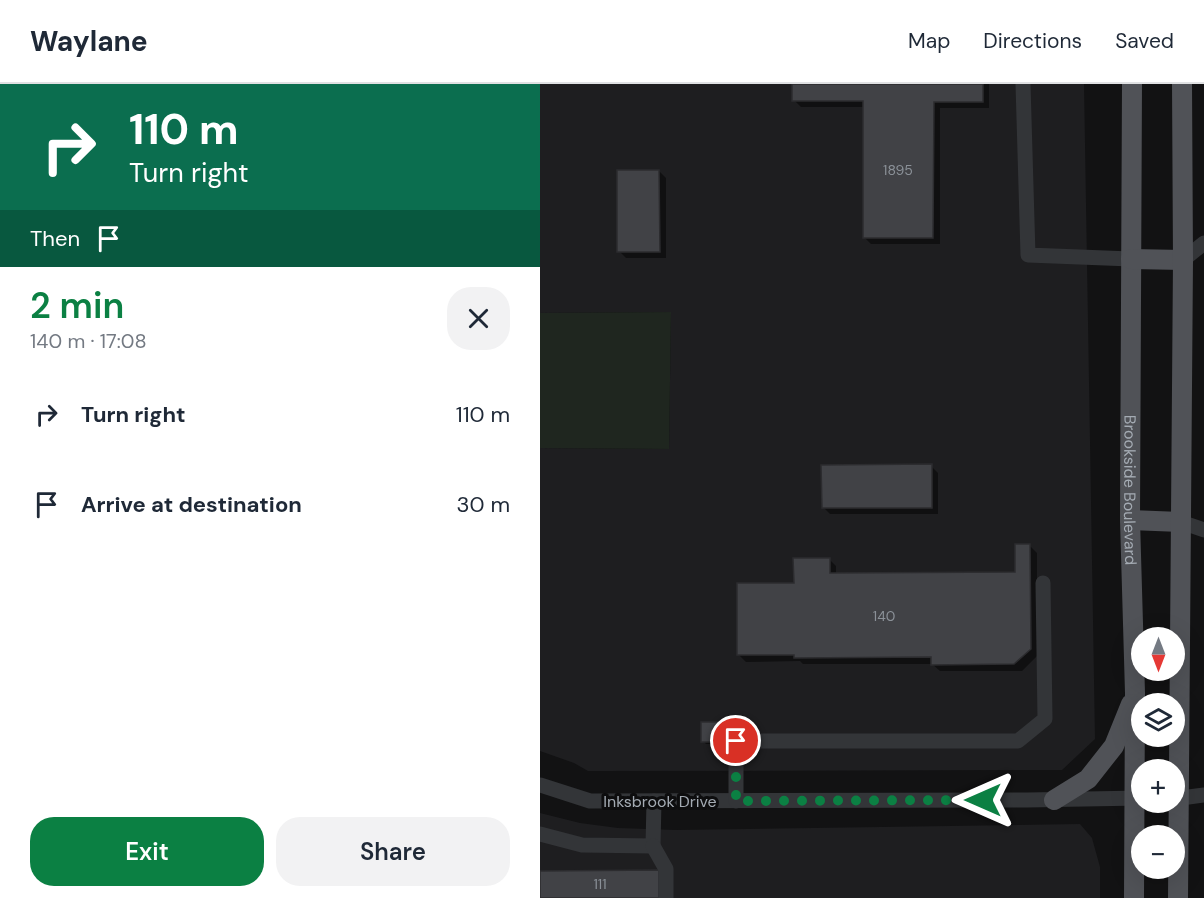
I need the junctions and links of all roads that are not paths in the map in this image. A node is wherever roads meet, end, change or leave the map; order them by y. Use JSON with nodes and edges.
{"nodes":[{"id":1,"x":1023,"y":84,"type":"edge"},
{"id":2,"x":1132,"y":84,"type":"edge"},
{"id":3,"x":1183,"y":84,"type":"edge"},
{"id":4,"x":1204,"y":243,"type":"edge"},
{"id":5,"x":1131,"y":259,"type":"junction"},
{"id":6,"x":1183,"y":260,"type":"junction"},
{"id":7,"x":1130,"y":520,"type":"junction"},
{"id":8,"x":1181,"y":522,"type":"junction"},
{"id":9,"x":1204,"y":530,"type":"edge"},
{"id":10,"x":1043,"y":583,"type":"dead end"},
{"id":11,"x":1135,"y":693,"type":"edge"},
{"id":12,"x":1131,"y":703,"type":"edge"},
{"id":13,"x":1178,"y":759,"type":"edge"},
{"id":14,"x":540,"y":785,"type":"edge"},
{"id":15,"x":1204,"y":795,"type":"edge"},
{"id":16,"x":1131,"y":798,"type":"edge"},
{"id":17,"x":1185,"y":798,"type":"edge"},
{"id":18,"x":1054,"y":800,"type":"junction"},
{"id":19,"x":654,"y":801,"type":"junction"},
{"id":20,"x":736,"y":801,"type":"junction"},
{"id":21,"x":1137,"y":813,"type":"edge"},
{"id":22,"x":1177,"y":813,"type":"edge"},
{"id":23,"x":540,"y":834,"type":"edge"},
{"id":24,"x":653,"y":846,"type":"junction"},
{"id":25,"x":666,"y":898,"type":"edge"},
{"id":26,"x":1134,"y":898,"type":"edge"},
{"id":27,"x":1178,"y":898,"type":"edge"}],
"edges":[{"from":1,"to":5,"type":"street"},
{"from":2,"to":5,"type":"main road","name":"Brookside Boulevard"},
{"from":3,"to":6,"type":"main road"},
{"from":4,"to":6,"type":"street"},
{"from":5,"to":6,"type":"main road"},
{"from":5,"to":7,"type":"main road","name":"Brookside Boulevard"},
{"from":6,"to":8,"type":"main road"},
{"from":7,"to":8,"type":"main road"},
{"from":7,"to":11,"type":"main road","name":"Brookside Boulevard"},
{"from":8,"to":9,"type":"street"},
{"from":8,"to":13,"type":"main road"},
{"from":10,"to":20,"type":"street"},
{"from":12,"to":18,"type":"main road"},
{"from":14,"to":19,"type":"street","name":"Inksbrook Drive"},
{"from":15,"to":17,"type":"street"},
{"from":16,"to":18,"type":"street","name":"Inksbrook Drive"},
{"from":18,"to":20,"type":"street","name":"Inksbrook Drive"},
{"from":19,"to":20,"type":"street","name":"Inksbrook Drive"},
{"from":19,"to":24,"type":"street"},
{"from":21,"to":26,"type":"main road","name":"Brookside Boulevard"},
{"from":22,"to":27,"type":"main road"},
{"from":23,"to":24,"type":"street"},
{"from":24,"to":25,"type":"street"}]}
